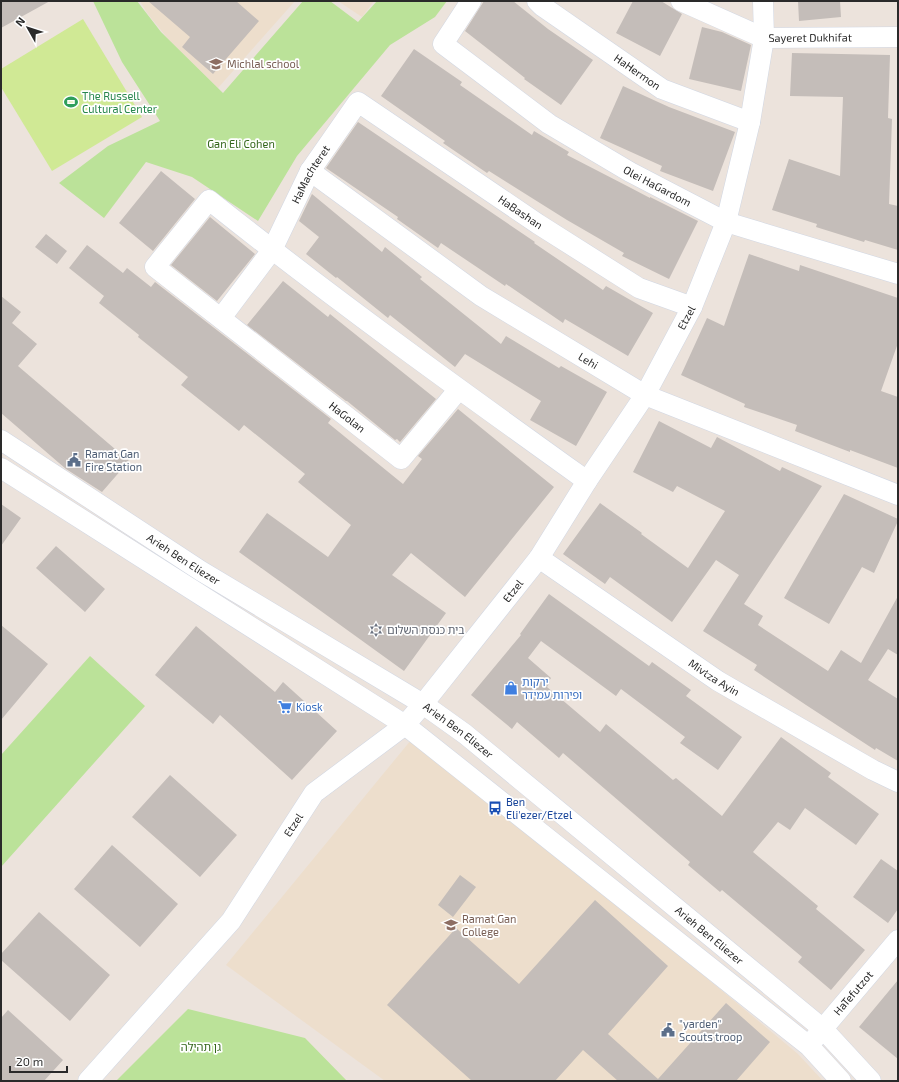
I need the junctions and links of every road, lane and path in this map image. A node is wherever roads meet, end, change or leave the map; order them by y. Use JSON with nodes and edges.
{"nodes":[{"id":1,"x":471,"y":1,"type":"edge"},
{"id":2,"x":537,"y":1,"type":"edge"},
{"id":3,"x":681,"y":1,"type":"edge"},
{"id":4,"x":763,"y":1,"type":"edge"},
{"id":5,"x":898,"y":37,"type":"edge"},
{"id":6,"x":764,"y":38,"type":"junction"},
{"id":7,"x":358,"y":102,"type":"joint"},
{"id":8,"x":750,"y":122,"type":"junction"},
{"id":9,"x":310,"y":170,"type":"junction"},
{"id":10,"x":726,"y":222,"type":"junction"},
{"id":11,"x":272,"y":250,"type":"junction"},
{"id":12,"x":898,"y":274,"type":"edge"},
{"id":13,"x":692,"y":307,"type":"junction"},
{"id":14,"x":221,"y":318,"type":"junction"},
{"id":15,"x":459,"y":389,"type":"junction"},
{"id":16,"x":645,"y":395,"type":"junction"},
{"id":17,"x":1,"y":440,"type":"edge"},
{"id":18,"x":1,"y":468,"type":"edge"},
{"id":19,"x":588,"y":481,"type":"junction"},
{"id":20,"x":898,"y":495,"type":"edge"},
{"id":21,"x":539,"y":558,"type":"junction"},
{"id":22,"x":423,"y":704,"type":"junction"},
{"id":23,"x":405,"y":725,"type":"junction"},
{"id":24,"x":898,"y":782,"type":"edge"},
{"id":25,"x":898,"y":940,"type":"edge"},
{"id":26,"x":823,"y":1028,"type":"junction"},
{"id":27,"x":809,"y":1046,"type":"junction"},
{"id":28,"x":88,"y":1081,"type":"edge"},
{"id":29,"x":841,"y":1081,"type":"edge"},
{"id":30,"x":872,"y":1081,"type":"edge"}],
"edges":[{"from":1,"to":10,"type":"street","name":"Olei HaGardom"},
{"from":2,"to":8,"type":"street","name":"HaHermon"},
{"from":3,"to":6,"type":"street","name":"Sayeret Dukhifat"},
{"from":4,"to":6,"type":"street","name":"Etzel"},
{"from":5,"to":6,"type":"street","name":"Sayeret Dukhifat"},
{"from":6,"to":8,"type":"street","name":"Etzel"},
{"from":7,"to":9,"type":"street","name":"HaMachteret"},
{"from":7,"to":13,"type":"street","name":"HaBashan"},
{"from":8,"to":10,"type":"street","name":"Etzel"},
{"from":9,"to":11,"type":"street","name":"HaMachteret"},
{"from":9,"to":16,"type":"street","name":"Lehi"},
{"from":10,"to":12,"type":"street","name":"Olei HaGardom"},
{"from":10,"to":13,"type":"street","name":"Etzel"},
{"from":11,"to":14,"type":"street"},
{"from":11,"to":14,"type":"street","name":"HaGolan"},
{"from":11,"to":15,"type":"street"},
{"from":13,"to":16,"type":"street","name":"Etzel"},
{"from":14,"to":15,"type":"street","name":"HaGolan"},
{"from":15,"to":19,"type":"street"},
{"from":16,"to":19,"type":"street","name":"Etzel"},
{"from":16,"to":20,"type":"street","name":"Lehi"},
{"from":17,"to":22,"type":"street","name":"Arieh Ben Eliezer"},
{"from":18,"to":23,"type":"street","name":"Arieh Ben Eliezer"},
{"from":19,"to":21,"type":"street","name":"Etzel"},
{"from":21,"to":22,"type":"street","name":"Etzel"},
{"from":21,"to":24,"type":"street","name":"Mivtza Ayin"},
{"from":22,"to":23,"type":"street","name":"Etzel"},
{"from":22,"to":26,"type":"street","name":"Arieh Ben Eliezer"},
{"from":23,"to":27,"type":"street","name":"Arieh Ben Eliezer"},
{"from":23,"to":28,"type":"street","name":"Etzel"},
{"from":25,"to":26,"type":"street","name":"HaTefutzot"},
{"from":26,"to":27,"type":"street","name":"HaTefutzot"},
{"from":26,"to":30,"type":"street","name":"Arieh Ben Eliezer"},
{"from":27,"to":29,"type":"street","name":"Arieh Ben Eliezer"}]}
